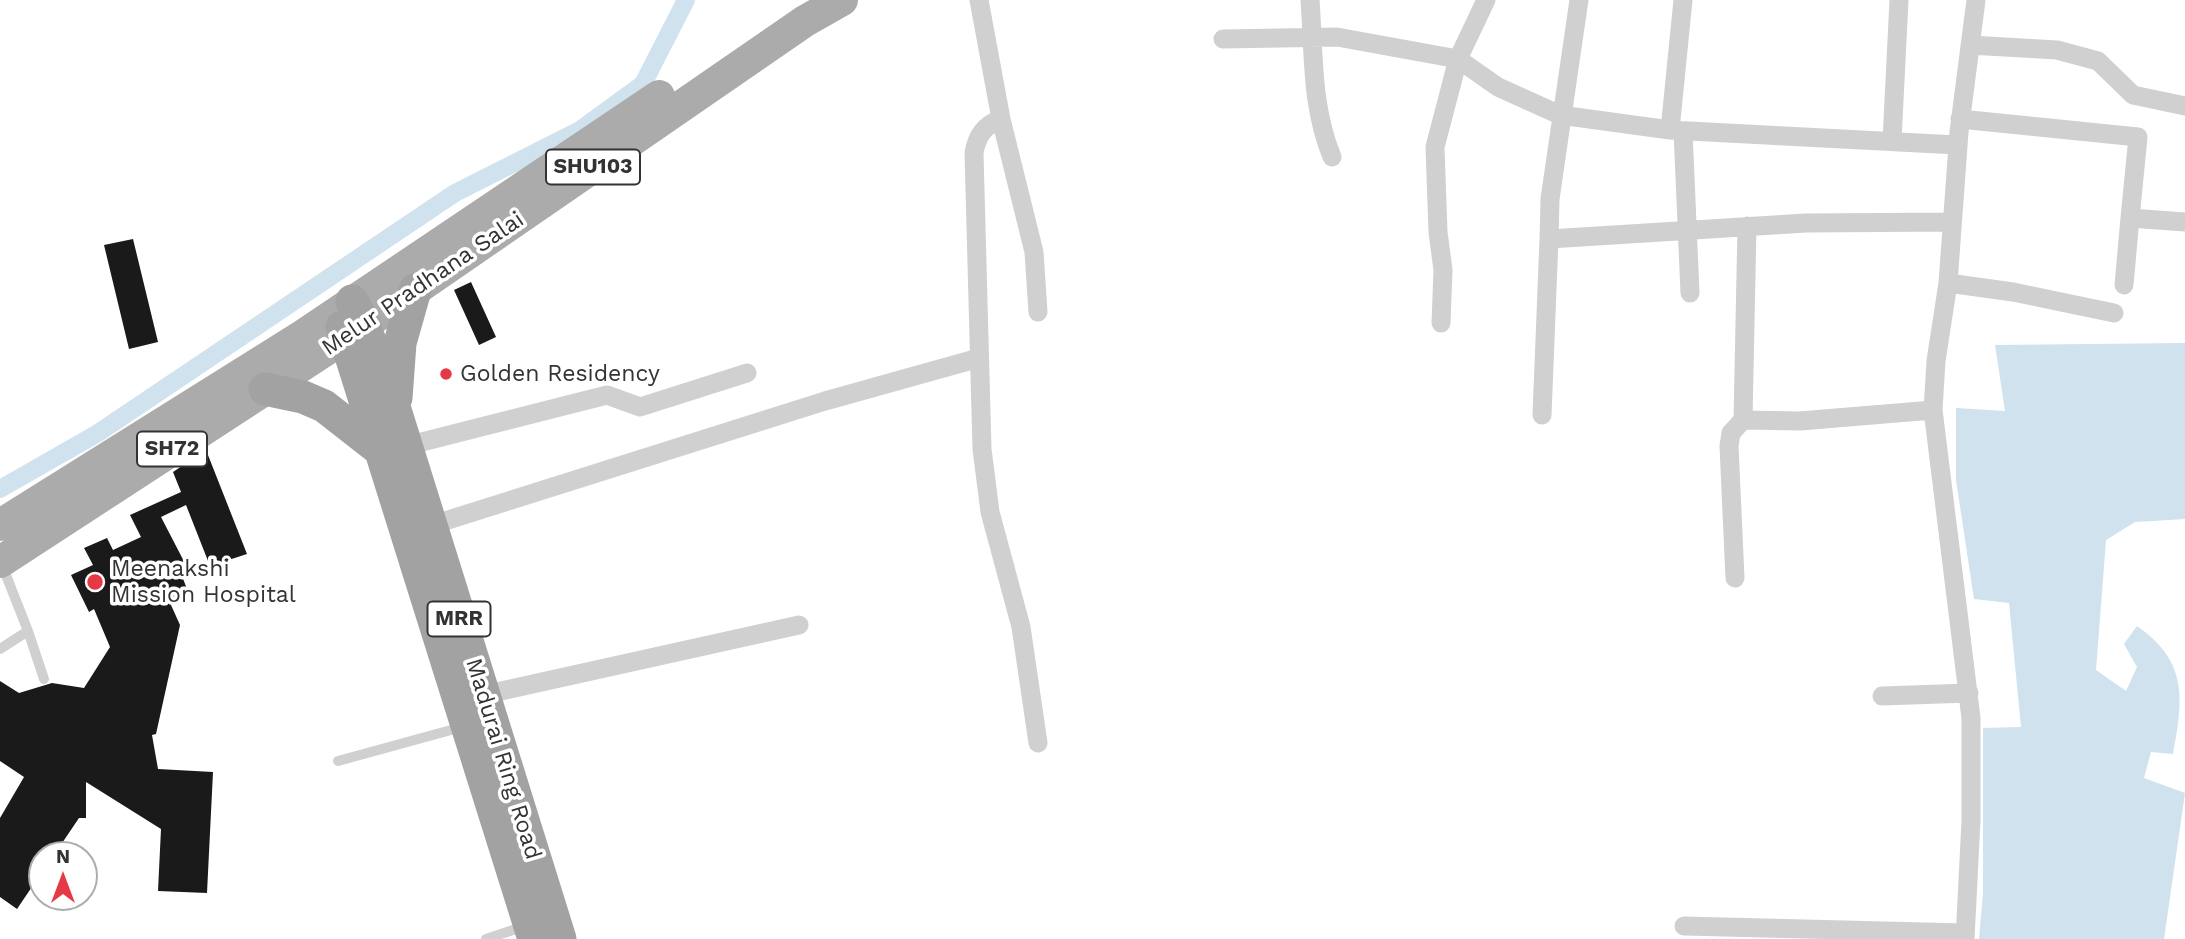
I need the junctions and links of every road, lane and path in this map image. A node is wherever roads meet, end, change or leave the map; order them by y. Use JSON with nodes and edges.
{"nodes":[{"id":1,"x":803,"y":0,"type":"edge"},
{"id":2,"x":842,"y":0,"type":"edge"},
{"id":3,"x":979,"y":0,"type":"edge"},
{"id":4,"x":1310,"y":0,"type":"edge"},
{"id":5,"x":1486,"y":0,"type":"edge"},
{"id":6,"x":1579,"y":0,"type":"edge"},
{"id":7,"x":1683,"y":0,"type":"edge"},
{"id":8,"x":1899,"y":0,"type":"edge"},
{"id":9,"x":1976,"y":0,"type":"edge"},
{"id":10,"x":1313,"y":37,"type":"junction"},
{"id":11,"x":1223,"y":39,"type":"dead end"},
{"id":12,"x":1970,"y":45,"type":"junction"},
{"id":13,"x":1458,"y":59,"type":"junction"},
{"id":14,"x":2185,"y":106,"type":"edge"},
{"id":15,"x":1560,"y":115,"type":"junction"},
{"id":16,"x":1000,"y":119,"type":"junction"},
{"id":17,"x":1960,"y":119,"type":"junction"},
{"id":18,"x":1676,"y":130,"type":"junction"},
{"id":19,"x":1892,"y":141,"type":"junction"},
{"id":20,"x":1958,"y":145,"type":"junction"},
{"id":21,"x":1332,"y":157,"type":"dead end"},
{"id":22,"x":2130,"y":218,"type":"junction"},
{"id":23,"x":1952,"y":222,"type":"junction"},
{"id":24,"x":2185,"y":222,"type":"edge"},
{"id":25,"x":1747,"y":226,"type":"junction"},
{"id":26,"x":1690,"y":231,"type":"junction"},
{"id":27,"x":1549,"y":239,"type":"junction"},
{"id":28,"x":1948,"y":283,"type":"junction"},
{"id":29,"x":2124,"y":285,"type":"dead end"},
{"id":30,"x":415,"y":290,"type":"junction"},
{"id":31,"x":1690,"y":293,"type":"dead end"},
{"id":32,"x":1038,"y":312,"type":"dead end"},
{"id":33,"x":2114,"y":313,"type":"dead end"},
{"id":34,"x":349,"y":319,"type":"junction"},
{"id":35,"x":1441,"y":323,"type":"dead end"},
{"id":36,"x":979,"y":358,"type":"junction"},
{"id":37,"x":747,"y":373,"type":"dead end"},
{"id":38,"x":265,"y":389,"type":"junction"},
{"id":39,"x":395,"y":410,"type":"junction"},
{"id":40,"x":1933,"y":410,"type":"junction"},
{"id":41,"x":1542,"y":415,"type":"dead end"},
{"id":42,"x":1743,"y":420,"type":"junction"},
{"id":43,"x":393,"y":448,"type":"junction"},
{"id":44,"x":0,"y":525,"type":"edge"},
{"id":45,"x":429,"y":526,"type":"junction"},
{"id":46,"x":0,"y":561,"type":"edge"},
{"id":47,"x":1735,"y":578,"type":"dead end"},
{"id":48,"x":799,"y":625,"type":"dead end"},
{"id":49,"x":28,"y":631,"type":"junction"},
{"id":50,"x":0,"y":649,"type":"edge"},
{"id":51,"x":44,"y":679,"type":"dead end"},
{"id":52,"x":1969,"y":693,"type":"junction"},
{"id":53,"x":483,"y":695,"type":"junction"},
{"id":54,"x":1882,"y":696,"type":"dead end"},
{"id":55,"x":467,"y":725,"type":"junction"},
{"id":56,"x":1038,"y":743,"type":"dead end"},
{"id":57,"x":338,"y":761,"type":"dead end"},
{"id":58,"x":1685,"y":926,"type":"dead end"},
{"id":59,"x":531,"y":932,"type":"edge"},
{"id":60,"x":1965,"y":936,"type":"edge"},
{"id":61,"x":486,"y":939,"type":"edge"},
{"id":62,"x":560,"y":939,"type":"edge"}],
"edges":[{"from":1,"to":34,"type":"main road","name":"Melur Pradhana Salai","number":"SHU103"},
{"from":2,"to":30,"type":"main road","name":"Melur Pradhana Salai","number":"SHU103"},
{"from":3,"to":16,"type":"street"},
{"from":4,"to":10,"type":"street"},
{"from":5,"to":13,"type":"street"},
{"from":6,"to":15,"type":"street"},
{"from":7,"to":18,"type":"street"},
{"from":8,"to":19,"type":"street"},
{"from":9,"to":12,"type":"street"},
{"from":10,"to":11,"type":"street"},
{"from":10,"to":13,"type":"street"},
{"from":10,"to":21,"type":"street"},
{"from":12,"to":14,"type":"street"},
{"from":12,"to":17,"type":"street"},
{"from":13,"to":15,"type":"street"},
{"from":13,"to":35,"type":"street"},
{"from":15,"to":18,"type":"street"},
{"from":15,"to":27,"type":"street"},
{"from":16,"to":32,"type":"street"},
{"from":16,"to":36,"type":"street"},
{"from":17,"to":20,"type":"street"},
{"from":17,"to":22,"type":"street"},
{"from":18,"to":19,"type":"street"},
{"from":18,"to":26,"type":"street"},
{"from":19,"to":20,"type":"street"},
{"from":20,"to":23,"type":"street"},
{"from":22,"to":24,"type":"street"},
{"from":22,"to":29,"type":"street"},
{"from":23,"to":25,"type":"street"},
{"from":23,"to":28,"type":"street"},
{"from":25,"to":26,"type":"street"},
{"from":25,"to":42,"type":"street"},
{"from":26,"to":27,"type":"street"},
{"from":26,"to":31,"type":"street"},
{"from":27,"to":41,"type":"street"},
{"from":28,"to":33,"type":"street"},
{"from":28,"to":40,"type":"street"},
{"from":30,"to":34,"type":"main road","name":"Melur Pradhana Salai","number":"SHU103"},
{"from":30,"to":39,"type":"highway"},
{"from":34,"to":38,"type":"main road","name":"Melur Pradhana Salai","number":"SH72"},
{"from":34,"to":39,"type":"highway","name":"Madurai Ring Road","number":"MRR"},
{"from":34,"to":43,"type":"highway","name":"Madurai Ring Road","number":"MRR"},
{"from":34,"to":44,"type":"main road","name":"Melur Pradhana Salai","number":"SH72"},
{"from":36,"to":45,"type":"street"},
{"from":36,"to":56,"type":"street"},
{"from":37,"to":43,"type":"street"},
{"from":38,"to":43,"type":"highway"},
{"from":38,"to":46,"type":"main road","name":"Melur Pradhana Salai","number":"SH72"},
{"from":39,"to":43,"type":"highway","name":"Madurai Ring Road","number":"MRR"},
{"from":40,"to":42,"type":"street"},
{"from":40,"to":52,"type":"street"},
{"from":42,"to":47,"type":"street"},
{"from":43,"to":45,"type":"highway","name":"Madurai Ring Road","number":"MRR"},
{"from":43,"to":55,"type":"highway","name":"Madurai Ring Road","number":"MRR"},
{"from":45,"to":53,"type":"highway","name":"Madurai Ring Road","number":"MRR"},
{"from":46,"to":49,"type":"lane"},
{"from":48,"to":53,"type":"street"},
{"from":49,"to":50,"type":"lane"},
{"from":49,"to":51,"type":"lane"},
{"from":52,"to":54,"type":"street"},
{"from":52,"to":60,"type":"street"},
{"from":53,"to":62,"type":"highway","name":"Madurai Ring Road","number":"MRR"},
{"from":55,"to":57,"type":"lane"},
{"from":55,"to":59,"type":"highway","name":"Madurai Ring Road","number":"MRR"},
{"from":58,"to":60,"type":"street"},
{"from":59,"to":61,"type":"lane"}]}
